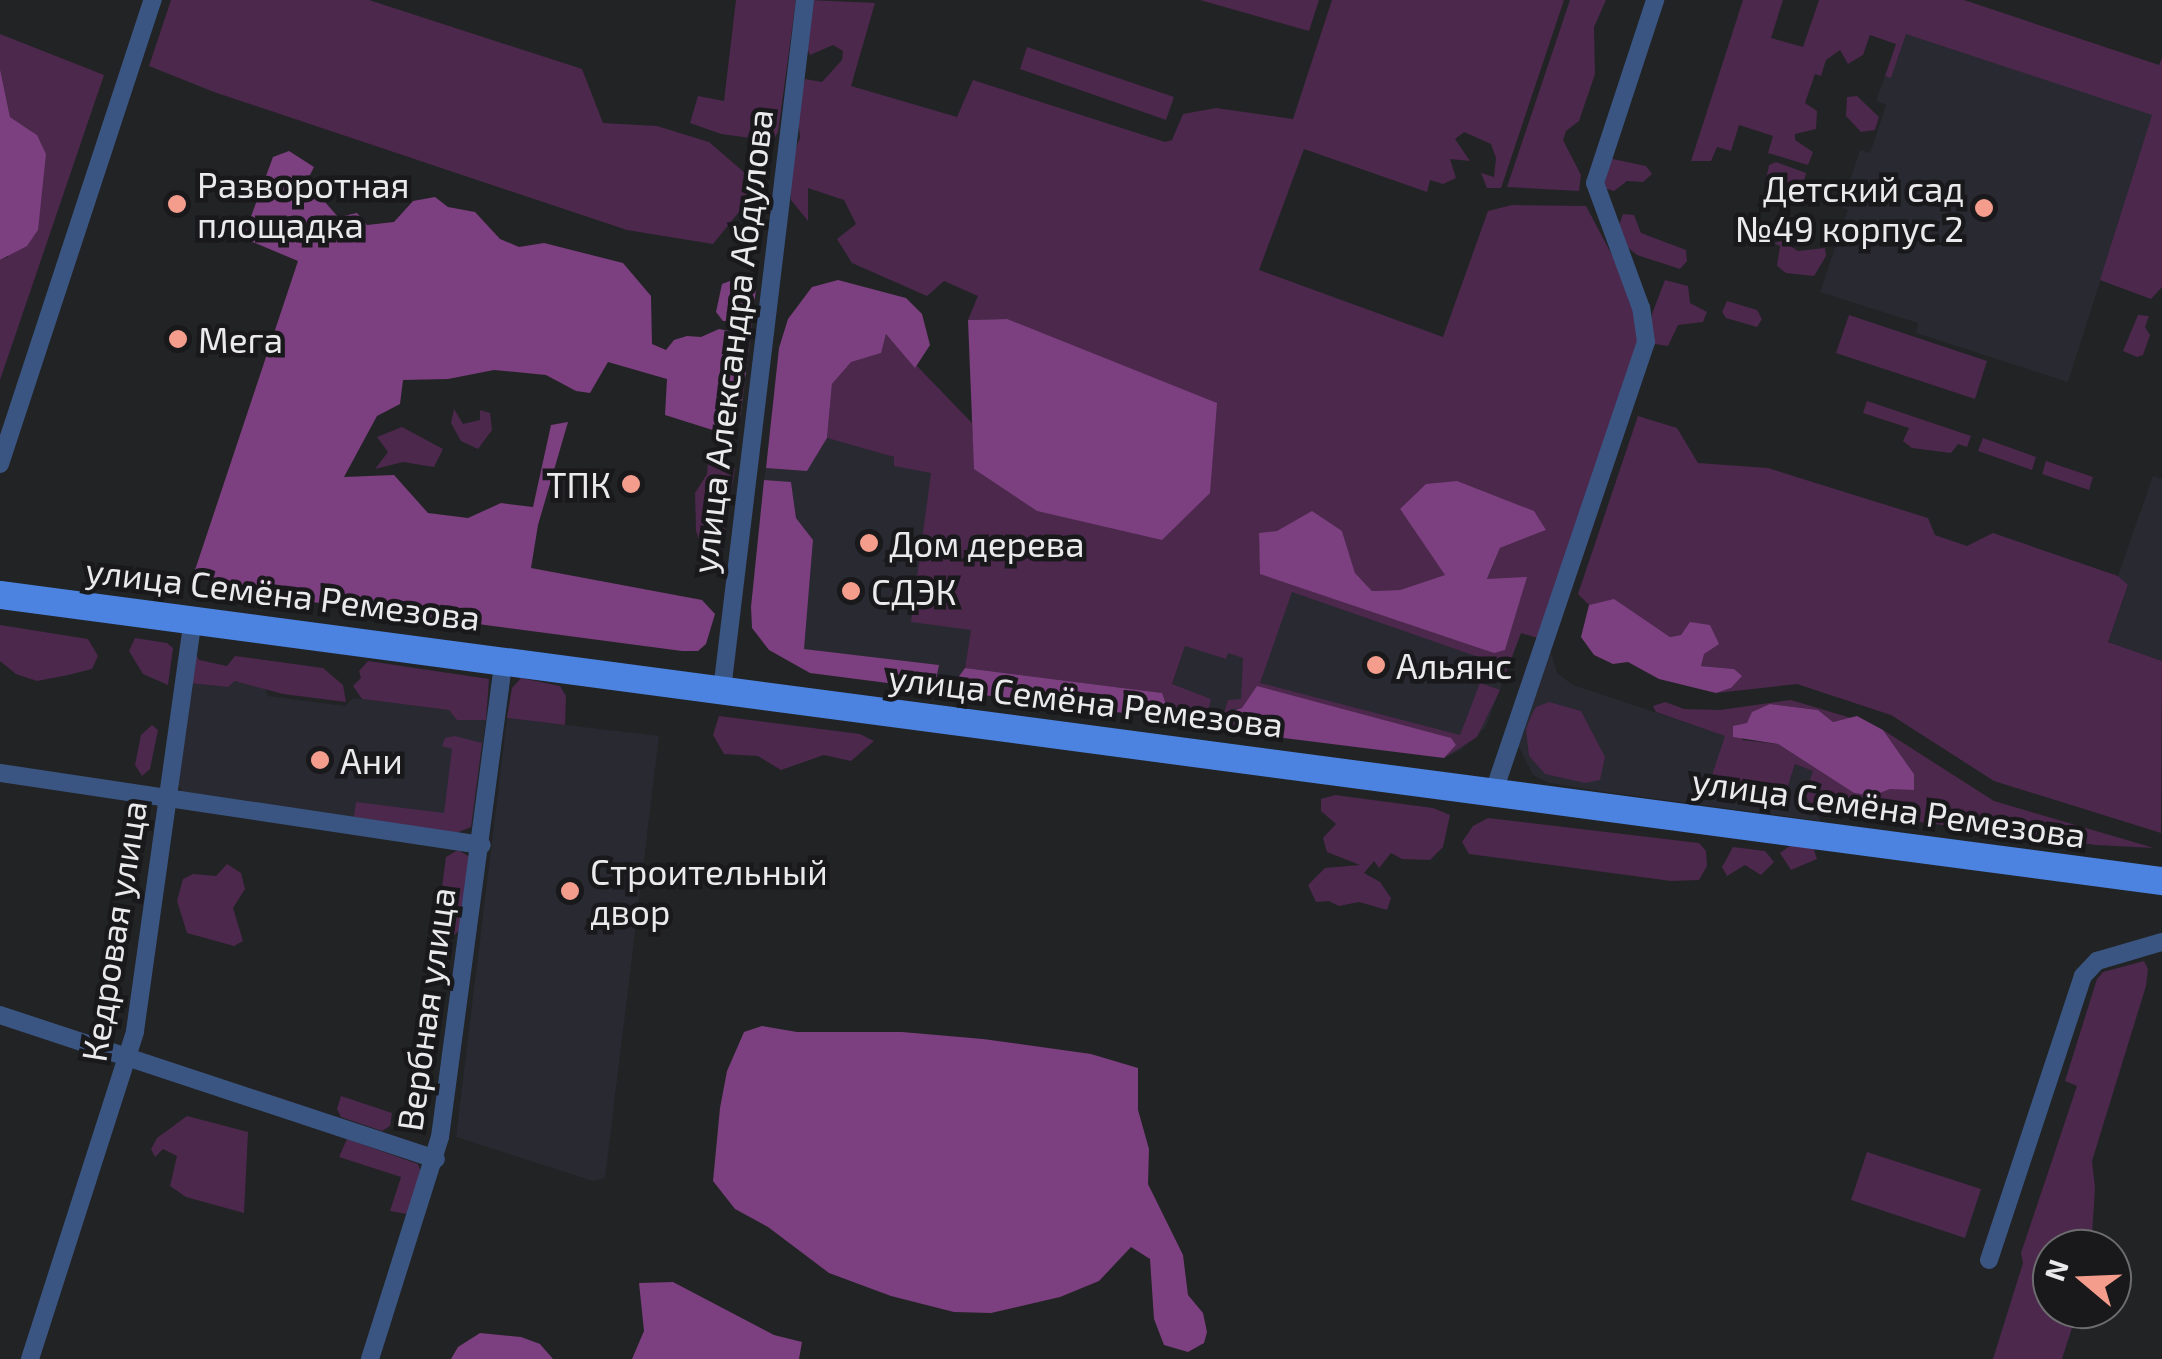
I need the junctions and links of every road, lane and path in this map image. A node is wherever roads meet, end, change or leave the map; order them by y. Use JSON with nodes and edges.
{"nodes":[{"id":1,"x":153,"y":0,"type":"edge"},
{"id":2,"x":804,"y":0,"type":"edge"},
{"id":3,"x":1655,"y":0,"type":"edge"},
{"id":4,"x":0,"y":464,"type":"edge"},
{"id":5,"x":0,"y":595,"type":"edge"},
{"id":6,"x":193,"y":620,"type":"junction"},
{"id":7,"x":504,"y":660,"type":"junction"},
{"id":8,"x":722,"y":690,"type":"junction"},
{"id":9,"x":0,"y":773,"type":"edge"},
{"id":10,"x":1494,"y":791,"type":"junction"},
{"id":11,"x":168,"y":798,"type":"junction"},
{"id":12,"x":482,"y":845,"type":"junction"},
{"id":13,"x":2162,"y":881,"type":"edge"},
{"id":14,"x":2162,"y":942,"type":"edge"},
{"id":15,"x":0,"y":1015,"type":"edge"},
{"id":16,"x":128,"y":1058,"type":"junction"},
{"id":17,"x":436,"y":1158,"type":"junction"},
{"id":18,"x":1989,"y":1260,"type":"dead end"},
{"id":19,"x":30,"y":1359,"type":"edge"},
{"id":20,"x":370,"y":1359,"type":"edge"}],
"edges":[{"from":1,"to":4,"type":"street"},
{"from":2,"to":8,"type":"street","name":"улица Александра Абдулова"},
{"from":3,"to":10,"type":"street"},
{"from":5,"to":6,"type":"main road","name":"улица Семёна Ремезова"},
{"from":6,"to":7,"type":"main road","name":"улица Семёна Ремезова"},
{"from":6,"to":11,"type":"street","name":"Кедровая улица"},
{"from":7,"to":8,"type":"main road","name":"улица Семёна Ремезова"},
{"from":7,"to":12,"type":"street","name":"Вербная улица"},
{"from":8,"to":10,"type":"main road","name":"улица Семёна Ремезова"},
{"from":9,"to":11,"type":"street"},
{"from":10,"to":13,"type":"main road","name":"улица Семёна Ремезова"},
{"from":11,"to":12,"type":"street"},
{"from":11,"to":16,"type":"street","name":"Кедровая улица"},
{"from":12,"to":17,"type":"street","name":"Вербная улица"},
{"from":14,"to":18,"type":"street"},
{"from":15,"to":16,"type":"street"},
{"from":16,"to":17,"type":"street"},
{"from":16,"to":19,"type":"street","name":"Кедровая улица"},
{"from":17,"to":20,"type":"street","name":"Вербная улица"}]}
